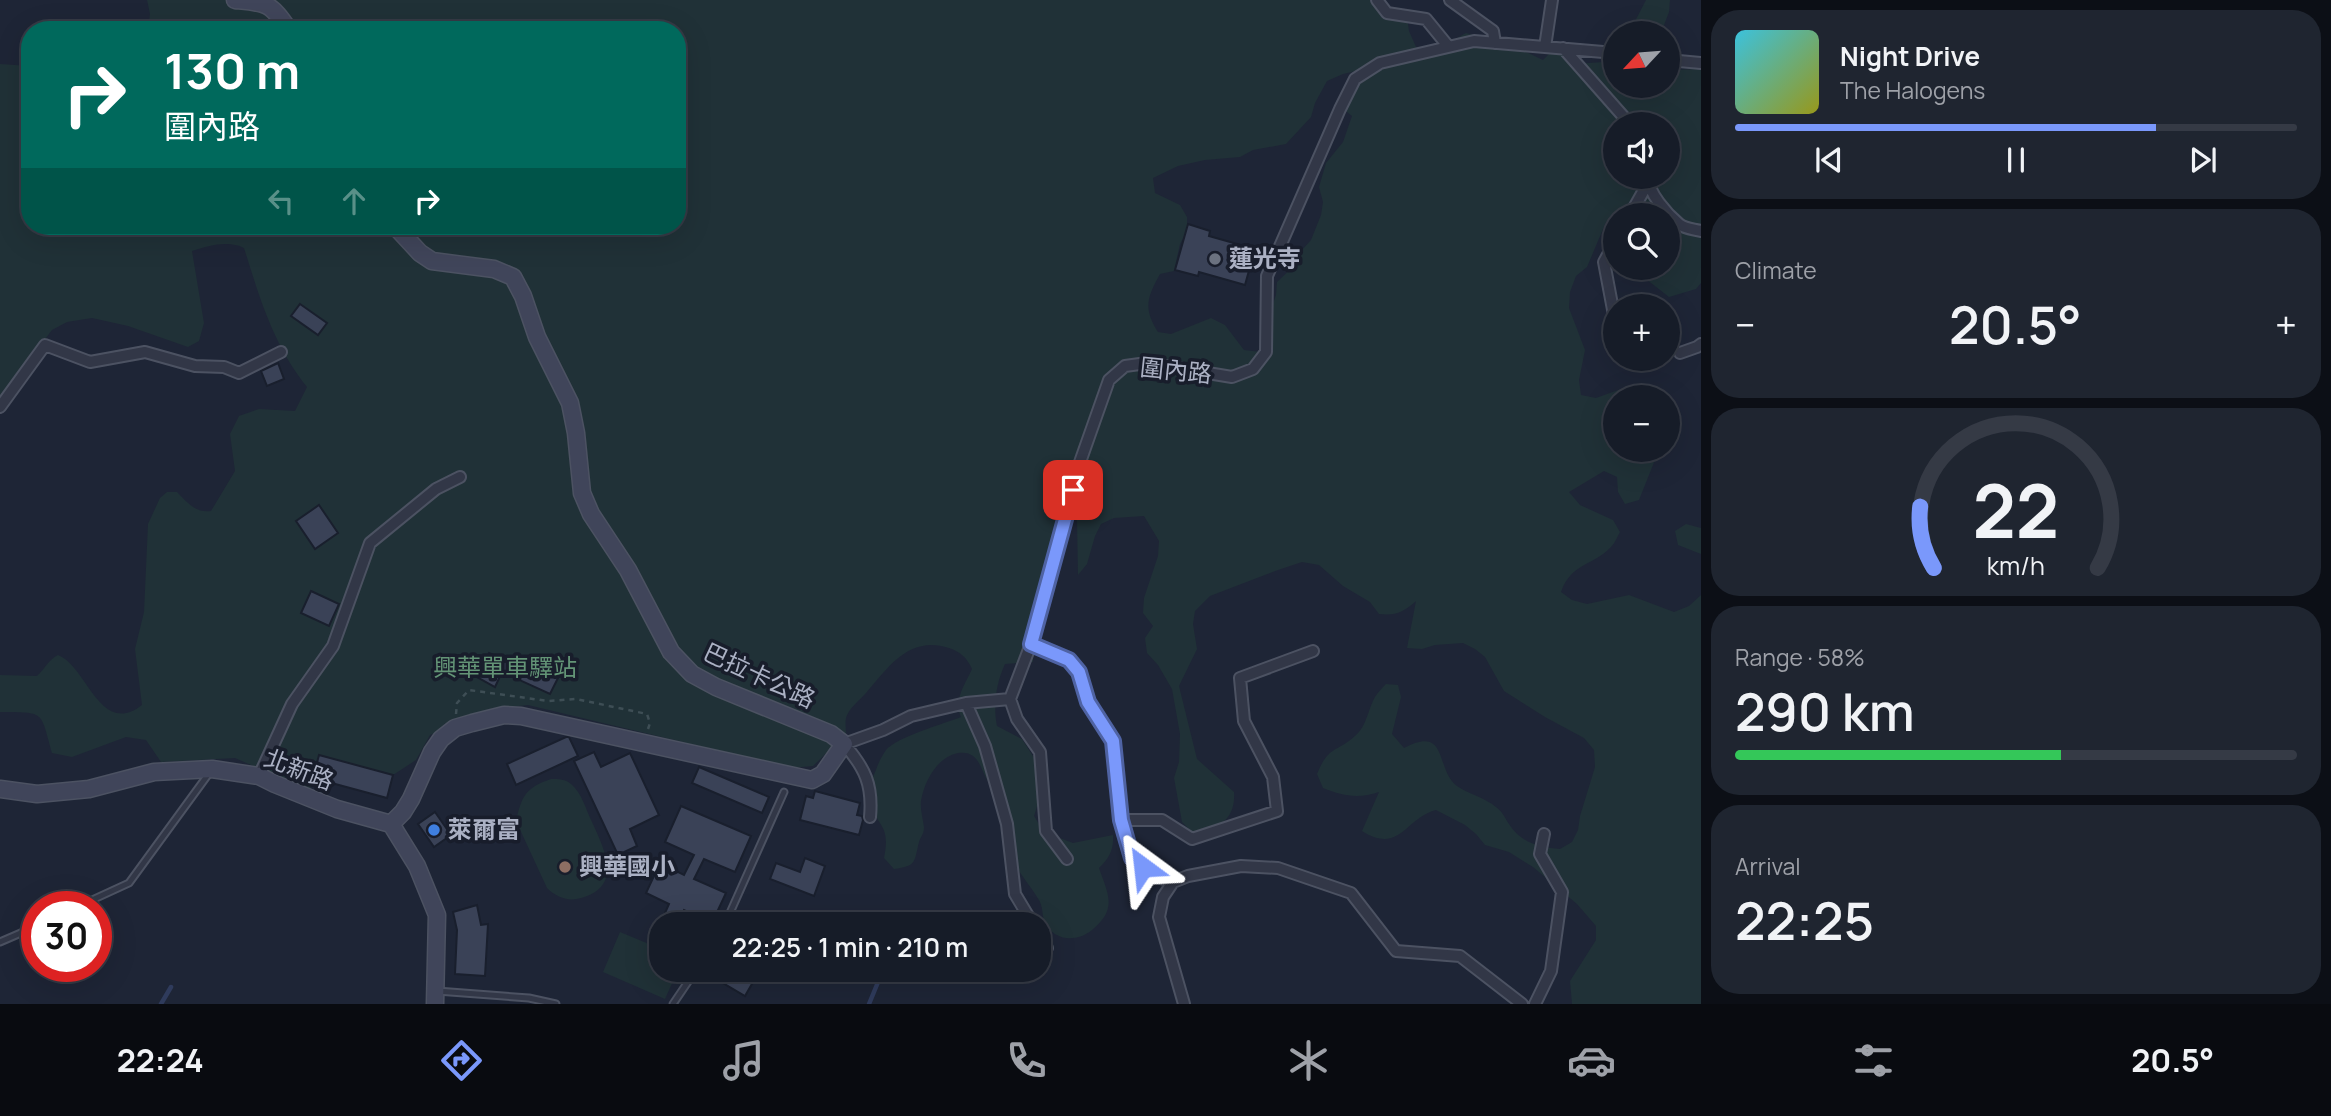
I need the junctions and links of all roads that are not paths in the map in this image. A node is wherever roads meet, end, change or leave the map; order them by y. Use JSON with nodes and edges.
{"nodes":[{"id":1,"x":235,"y":0,"type":"edge"},
{"id":2,"x":1377,"y":0,"type":"edge"},
{"id":3,"x":1450,"y":0,"type":"edge"},
{"id":4,"x":1552,"y":0,"type":"edge"},
{"id":5,"x":282,"y":21,"type":"edge"},
{"id":6,"x":1495,"y":43,"type":"junction"},
{"id":7,"x":1447,"y":46,"type":"junction"},
{"id":8,"x":1545,"y":47,"type":"junction"},
{"id":9,"x":1563,"y":48,"type":"junction"},
{"id":10,"x":1603,"y":52,"type":"edge"},
{"id":11,"x":1680,"y":61,"type":"edge"},
{"id":12,"x":1701,"y":63,"type":"edge"},
{"id":13,"x":1619,"y":112,"type":"edge"},
{"id":14,"x":1652,"y":189,"type":"edge"},
{"id":15,"x":1701,"y":231,"type":"edge"},
{"id":16,"x":403,"y":235,"type":"edge"},
{"id":17,"x":1701,"y":344,"type":"edge"},
{"id":18,"x":281,"y":352,"type":"dead end"},
{"id":19,"x":1680,"y":353,"type":"dead end"},
{"id":20,"x":0,"y":407,"type":"edge"},
{"id":21,"x":460,"y":477,"type":"dead end"},
{"id":22,"x":1031,"y":644,"type":"junction"},
{"id":23,"x":1313,"y":651,"type":"dead end"},
{"id":24,"x":1010,"y":699,"type":"junction"},
{"id":25,"x":965,"y":703,"type":"junction"},
{"id":26,"x":844,"y":744,"type":"junction"},
{"id":27,"x":212,"y":769,"type":"junction"},
{"id":28,"x":259,"y":776,"type":"junction"},
{"id":29,"x":0,"y":789,"type":"edge"},
{"id":30,"x":784,"y":792,"type":"dead end"},
{"id":31,"x":870,"y":817,"type":"dead end"},
{"id":32,"x":1121,"y":820,"type":"junction"},
{"id":33,"x":391,"y":824,"type":"junction"},
{"id":34,"x":1544,"y":834,"type":"dead end"},
{"id":35,"x":1067,"y":859,"type":"dead end"},
{"id":36,"x":1173,"y":882,"type":"junction"},
{"id":37,"x":112,"y":891,"type":"edge"},
{"id":38,"x":730,"y":912,"type":"edge"},
{"id":39,"x":1026,"y":912,"type":"edge"},
{"id":40,"x":21,"y":933,"type":"edge"},
{"id":41,"x":0,"y":942,"type":"edge"},
{"id":42,"x":688,"y":982,"type":"edge"},
{"id":43,"x":434,"y":997,"type":"edge"},
{"id":44,"x":556,"y":1004,"type":"edge"},
{"id":45,"x":673,"y":1004,"type":"edge"},
{"id":46,"x":1184,"y":1004,"type":"edge"},
{"id":47,"x":1521,"y":1004,"type":"edge"},
{"id":48,"x":1535,"y":1004,"type":"edge"}],
"edges":[{"from":1,"to":5,"type":"main road"},
{"from":2,"to":7,"type":"street"},
{"from":3,"to":6,"type":"street"},
{"from":4,"to":8,"type":"street"},
{"from":6,"to":7,"type":"street","name":"圍內路"},
{"from":6,"to":8,"type":"street","name":"圍內路"},
{"from":7,"to":22,"type":"street","name":"圍內路"},
{"from":8,"to":9,"type":"street","name":"圍內路"},
{"from":9,"to":10,"type":"street","name":"圍內路"},
{"from":9,"to":13,"type":"street"},
{"from":11,"to":12,"type":"street"},
{"from":14,"to":15,"type":"street"},
{"from":16,"to":26,"type":"main road","name":"巴拉卡公路"},
{"from":17,"to":19,"type":"street"},
{"from":18,"to":20,"type":"street"},
{"from":21,"to":28,"type":"street"},
{"from":22,"to":24,"type":"street","name":"圍內路"},
{"from":22,"to":32,"type":"street"},
{"from":23,"to":32,"type":"street"},
{"from":24,"to":25,"type":"street"},
{"from":24,"to":35,"type":"street"},
{"from":25,"to":26,"type":"street"},
{"from":25,"to":39,"type":"street"},
{"from":26,"to":31,"type":"street"},
{"from":26,"to":33,"type":"main road"},
{"from":27,"to":28,"type":"main road","name":"北新路"},
{"from":27,"to":29,"type":"main road","name":"北新路"},
{"from":27,"to":37,"type":"lane"},
{"from":28,"to":33,"type":"main road","name":"北新路"},
{"from":30,"to":38,"type":"lane"},
{"from":32,"to":36,"type":"street"},
{"from":33,"to":43,"type":"main road"},
{"from":34,"to":48,"type":"street"},
{"from":36,"to":46,"type":"street"},
{"from":36,"to":47,"type":"street"},
{"from":40,"to":41,"type":"lane"},
{"from":42,"to":45,"type":"lane"},
{"from":43,"to":44,"type":"lane"}]}
